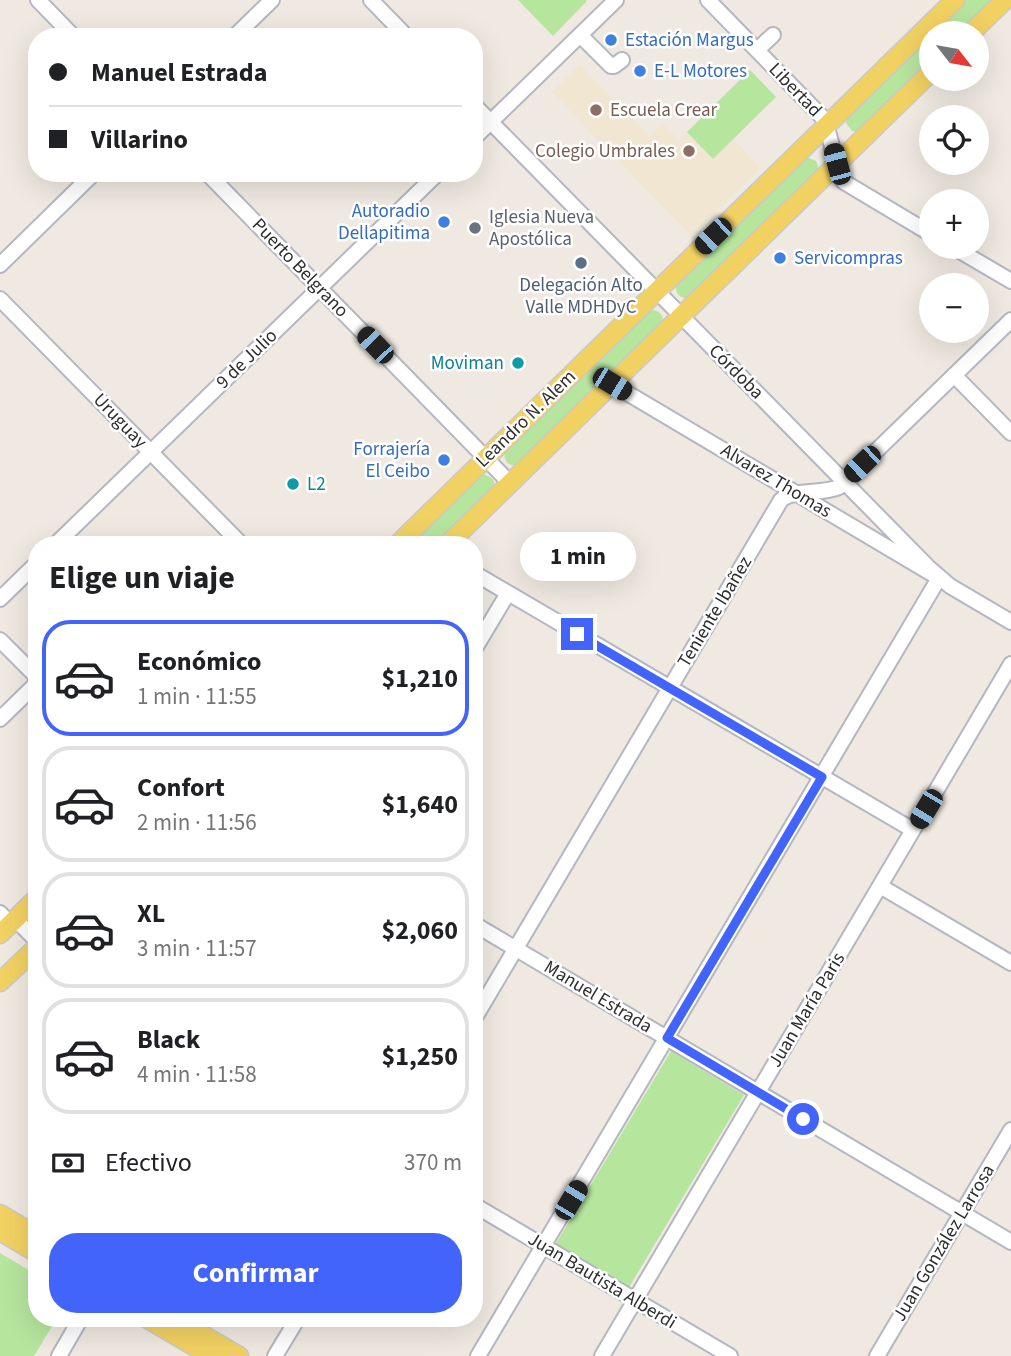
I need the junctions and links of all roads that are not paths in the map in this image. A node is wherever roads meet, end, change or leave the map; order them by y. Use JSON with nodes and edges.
{"nodes":[{"id":1,"x":38,"y":0,"type":"edge"},
{"id":2,"x":272,"y":0,"type":"edge"},
{"id":3,"x":371,"y":0,"type":"edge"},
{"id":4,"x":616,"y":0,"type":"edge"},
{"id":5,"x":708,"y":0,"type":"edge"},
{"id":6,"x":955,"y":0,"type":"edge"},
{"id":7,"x":1004,"y":0,"type":"edge"},
{"id":8,"x":983,"y":21,"type":"edge"},
{"id":9,"x":65,"y":28,"type":"edge"},
{"id":10,"x":243,"y":28,"type":"edge"},
{"id":11,"x":398,"y":28,"type":"edge"},
{"id":12,"x":580,"y":35,"type":"junction"},
{"id":13,"x":773,"y":35,"type":"dead end"},
{"id":14,"x":757,"y":50,"type":"junction"},
{"id":15,"x":622,"y":60,"type":"dead end"},
{"id":16,"x":919,"y":84,"type":"edge"},
{"id":17,"x":483,"y":114,"type":"edge"},
{"id":18,"x":491,"y":122,"type":"junction"},
{"id":19,"x":827,"y":125,"type":"junction"},
{"id":20,"x":483,"y":130,"type":"edge"},
{"id":21,"x":837,"y":164,"type":"junction"},
{"id":22,"x":85,"y":182,"type":"edge"},
{"id":23,"x":216,"y":182,"type":"edge"},
{"id":24,"x":429,"y":182,"type":"edge"},
{"id":25,"x":919,"y":227,"type":"edge"},
{"id":26,"x":973,"y":259,"type":"edge"},
{"id":27,"x":0,"y":265,"type":"edge"},
{"id":28,"x":1011,"y":281,"type":"edge"},
{"id":29,"x":320,"y":288,"type":"junction"},
{"id":30,"x":656,"y":292,"type":"junction"},
{"id":31,"x":0,"y":299,"type":"edge"},
{"id":32,"x":681,"y":317,"type":"junction"},
{"id":33,"x":1011,"y":320,"type":"edge"},
{"id":34,"x":954,"y":375,"type":"junction"},
{"id":35,"x":612,"y":384,"type":"junction"},
{"id":36,"x":1011,"y":433,"type":"edge"},
{"id":37,"x":151,"y":452,"type":"junction"},
{"id":38,"x":486,"y":458,"type":"junction"},
{"id":39,"x":844,"y":482,"type":"junction"},
{"id":40,"x":510,"y":483,"type":"junction"},
{"id":41,"x":797,"y":494,"type":"junction"},
{"id":42,"x":64,"y":536,"type":"edge"},
{"id":43,"x":233,"y":536,"type":"edge"},
{"id":44,"x":406,"y":536,"type":"edge"},
{"id":45,"x":456,"y":536,"type":"edge"},
{"id":46,"x":28,"y":572,"type":"edge"},
{"id":47,"x":483,"y":578,"type":"edge"},
{"id":48,"x":939,"y":578,"type":"junction"},
{"id":49,"x":508,"y":593,"type":"junction"},
{"id":50,"x":0,"y":599,"type":"edge"},
{"id":51,"x":1011,"y":622,"type":"edge"},
{"id":52,"x":483,"y":635,"type":"edge"},
{"id":53,"x":0,"y":639,"type":"edge"},
{"id":54,"x":1011,"y":664,"type":"edge"},
{"id":55,"x":28,"y":668,"type":"edge"},
{"id":56,"x":1006,"y":683,"type":"edge"},
{"id":57,"x":670,"y":688,"type":"junction"},
{"id":58,"x":28,"y":692,"type":"edge"},
{"id":59,"x":0,"y":719,"type":"edge"},
{"id":60,"x":822,"y":777,"type":"junction"},
{"id":61,"x":913,"y":830,"type":"junction"},
{"id":62,"x":880,"y":886,"type":"junction"},
{"id":63,"x":28,"y":905,"type":"edge"},
{"id":64,"x":6,"y":922,"type":"edge"},
{"id":65,"x":483,"y":929,"type":"edge"},
{"id":66,"x":28,"y":935,"type":"edge"},
{"id":67,"x":516,"y":949,"type":"junction"},
{"id":68,"x":28,"y":956,"type":"edge"},
{"id":69,"x":1011,"y":963,"type":"edge"},
{"id":70,"x":0,"y":982,"type":"edge"},
{"id":71,"x":483,"y":1004,"type":"edge"},
{"id":72,"x":667,"y":1038,"type":"junction"},
{"id":73,"x":758,"y":1092,"type":"junction"},
{"id":74,"x":1011,"y":1130,"type":"edge"},
{"id":75,"x":483,"y":1210,"type":"edge"},
{"id":76,"x":962,"y":1213,"type":"junction"},
{"id":77,"x":0,"y":1214,"type":"edge"},
{"id":78,"x":0,"y":1231,"type":"edge"},
{"id":79,"x":28,"y":1231,"type":"edge"},
{"id":80,"x":1011,"y":1242,"type":"edge"},
{"id":81,"x":543,"y":1246,"type":"junction"},
{"id":82,"x":28,"y":1248,"type":"edge"},
{"id":83,"x":635,"y":1300,"type":"junction"},
{"id":84,"x":76,"y":1327,"type":"edge"},
{"id":85,"x":161,"y":1327,"type":"edge"},
{"id":86,"x":189,"y":1327,"type":"edge"},
{"id":87,"x":293,"y":1327,"type":"edge"},
{"id":88,"x":58,"y":1356,"type":"edge"},
{"id":89,"x":211,"y":1356,"type":"edge"},
{"id":90,"x":239,"y":1356,"type":"edge"},
{"id":91,"x":275,"y":1356,"type":"edge"},
{"id":92,"x":478,"y":1356,"type":"edge"},
{"id":93,"x":602,"y":1356,"type":"edge"},
{"id":94,"x":730,"y":1356,"type":"edge"},
{"id":95,"x":877,"y":1356,"type":"edge"}],
"edges":[{"from":1,"to":9,"type":"street"},
{"from":2,"to":10,"type":"street"},
{"from":3,"to":11,"type":"street"},
{"from":4,"to":12,"type":"street"},
{"from":5,"to":14,"type":"street","name":"Libertad"},
{"from":6,"to":19,"type":"main road","name":"Leandro N. Alem"},
{"from":7,"to":8,"type":"main road"},
{"from":12,"to":15,"type":"street"},
{"from":12,"to":18,"type":"street"},
{"from":13,"to":14,"type":"street"},
{"from":14,"to":19,"type":"street","name":"Libertad"},
{"from":16,"to":21,"type":"main road","name":"Leandro N. Alem"},
{"from":17,"to":18,"type":"street","name":"Córdoba"},
{"from":18,"to":20,"type":"street"},
{"from":18,"to":30,"type":"street","name":"Córdoba"},
{"from":19,"to":21,"type":"street","name":"Libertad"},
{"from":19,"to":30,"type":"main road","name":"Leandro N. Alem"},
{"from":21,"to":25,"type":"street","name":"Libertad"},
{"from":21,"to":32,"type":"main road","name":"Leandro N. Alem"},
{"from":22,"to":27,"type":"street"},
{"from":23,"to":29,"type":"street","name":"Puerto Belgrano"},
{"from":24,"to":29,"type":"street","name":"9 de Julio"},
{"from":26,"to":28,"type":"street"},
{"from":29,"to":37,"type":"street","name":"9 de Julio"},
{"from":29,"to":38,"type":"street","name":"Puerto Belgrano"},
{"from":30,"to":32,"type":"street","name":"Córdoba"},
{"from":30,"to":38,"type":"main road","name":"Leandro N. Alem"},
{"from":31,"to":37,"type":"street","name":"Uruguay"},
{"from":32,"to":35,"type":"main road","name":"Leandro N. Alem"},
{"from":32,"to":39,"type":"street","name":"Córdoba"},
{"from":33,"to":34,"type":"street"},
{"from":34,"to":36,"type":"street"},
{"from":34,"to":39,"type":"street"},
{"from":35,"to":40,"type":"main road","name":"Leandro N. Alem"},
{"from":35,"to":41,"type":"street","name":"Alvarez Thomas"},
{"from":37,"to":42,"type":"street","name":"9 de Julio"},
{"from":37,"to":43,"type":"street","name":"Uruguay"},
{"from":38,"to":40,"type":"street","name":"Puerto Belgrano"},
{"from":38,"to":44,"type":"main road","name":"Leandro N. Alem"},
{"from":39,"to":41,"type":"street"},
{"from":39,"to":48,"type":"street","name":"Córdoba"},
{"from":40,"to":45,"type":"main road","name":"Leandro N. Alem"},
{"from":41,"to":48,"type":"street","name":"Alvarez Thomas"},
{"from":41,"to":57,"type":"street","name":"Teniente Ibañez"},
{"from":46,"to":50,"type":"street"},
{"from":47,"to":49,"type":"street"},
{"from":48,"to":51,"type":"street","name":"Córdoba"},
{"from":48,"to":60,"type":"street"},
{"from":49,"to":52,"type":"street"},
{"from":49,"to":57,"type":"street"},
{"from":53,"to":55,"type":"street"},
{"from":54,"to":56,"type":"street","name":"Juan María Paris"},
{"from":56,"to":61,"type":"street","name":"Juan María Paris"},
{"from":57,"to":60,"type":"street"},
{"from":57,"to":67,"type":"street","name":"Teniente Ibañez"},
{"from":58,"to":59,"type":"street"},
{"from":60,"to":61,"type":"street"},
{"from":60,"to":72,"type":"street"},
{"from":61,"to":62,"type":"street","name":"Juan María Paris"},
{"from":62,"to":69,"type":"street"},
{"from":62,"to":73,"type":"street","name":"Juan María Paris"},
{"from":63,"to":64,"type":"main road"},
{"from":64,"to":66,"type":"street"},
{"from":65,"to":67,"type":"street","name":"Manuel Estrada"},
{"from":67,"to":71,"type":"street","name":"Teniente Ibañez"},
{"from":67,"to":72,"type":"street","name":"Manuel Estrada"},
{"from":68,"to":70,"type":"main road"},
{"from":72,"to":73,"type":"street","name":"Manuel Estrada"},
{"from":72,"to":81,"type":"street"},
{"from":73,"to":76,"type":"street","name":"Manuel Estrada"},
{"from":73,"to":83,"type":"street","name":"Juan María Paris"},
{"from":74,"to":76,"type":"street","name":"Juan González Larrosa"},
{"from":75,"to":81,"type":"street","name":"Juan Bautista Alberdi"},
{"from":76,"to":80,"type":"street","name":"Manuel Estrada"},
{"from":76,"to":95,"type":"street","name":"Juan González Larrosa"},
{"from":77,"to":79,"type":"main road"},
{"from":78,"to":82,"type":"main road"},
{"from":81,"to":83,"type":"street","name":"Juan Bautista Alberdi"},
{"from":81,"to":92,"type":"street"},
{"from":83,"to":93,"type":"street","name":"Juan María Paris"},
{"from":83,"to":94,"type":"street","name":"Juan Bautista Alberdi"},
{"from":84,"to":88,"type":"street"},
{"from":85,"to":89,"type":"main road"},
{"from":86,"to":90,"type":"main road"},
{"from":87,"to":91,"type":"street"}]}
